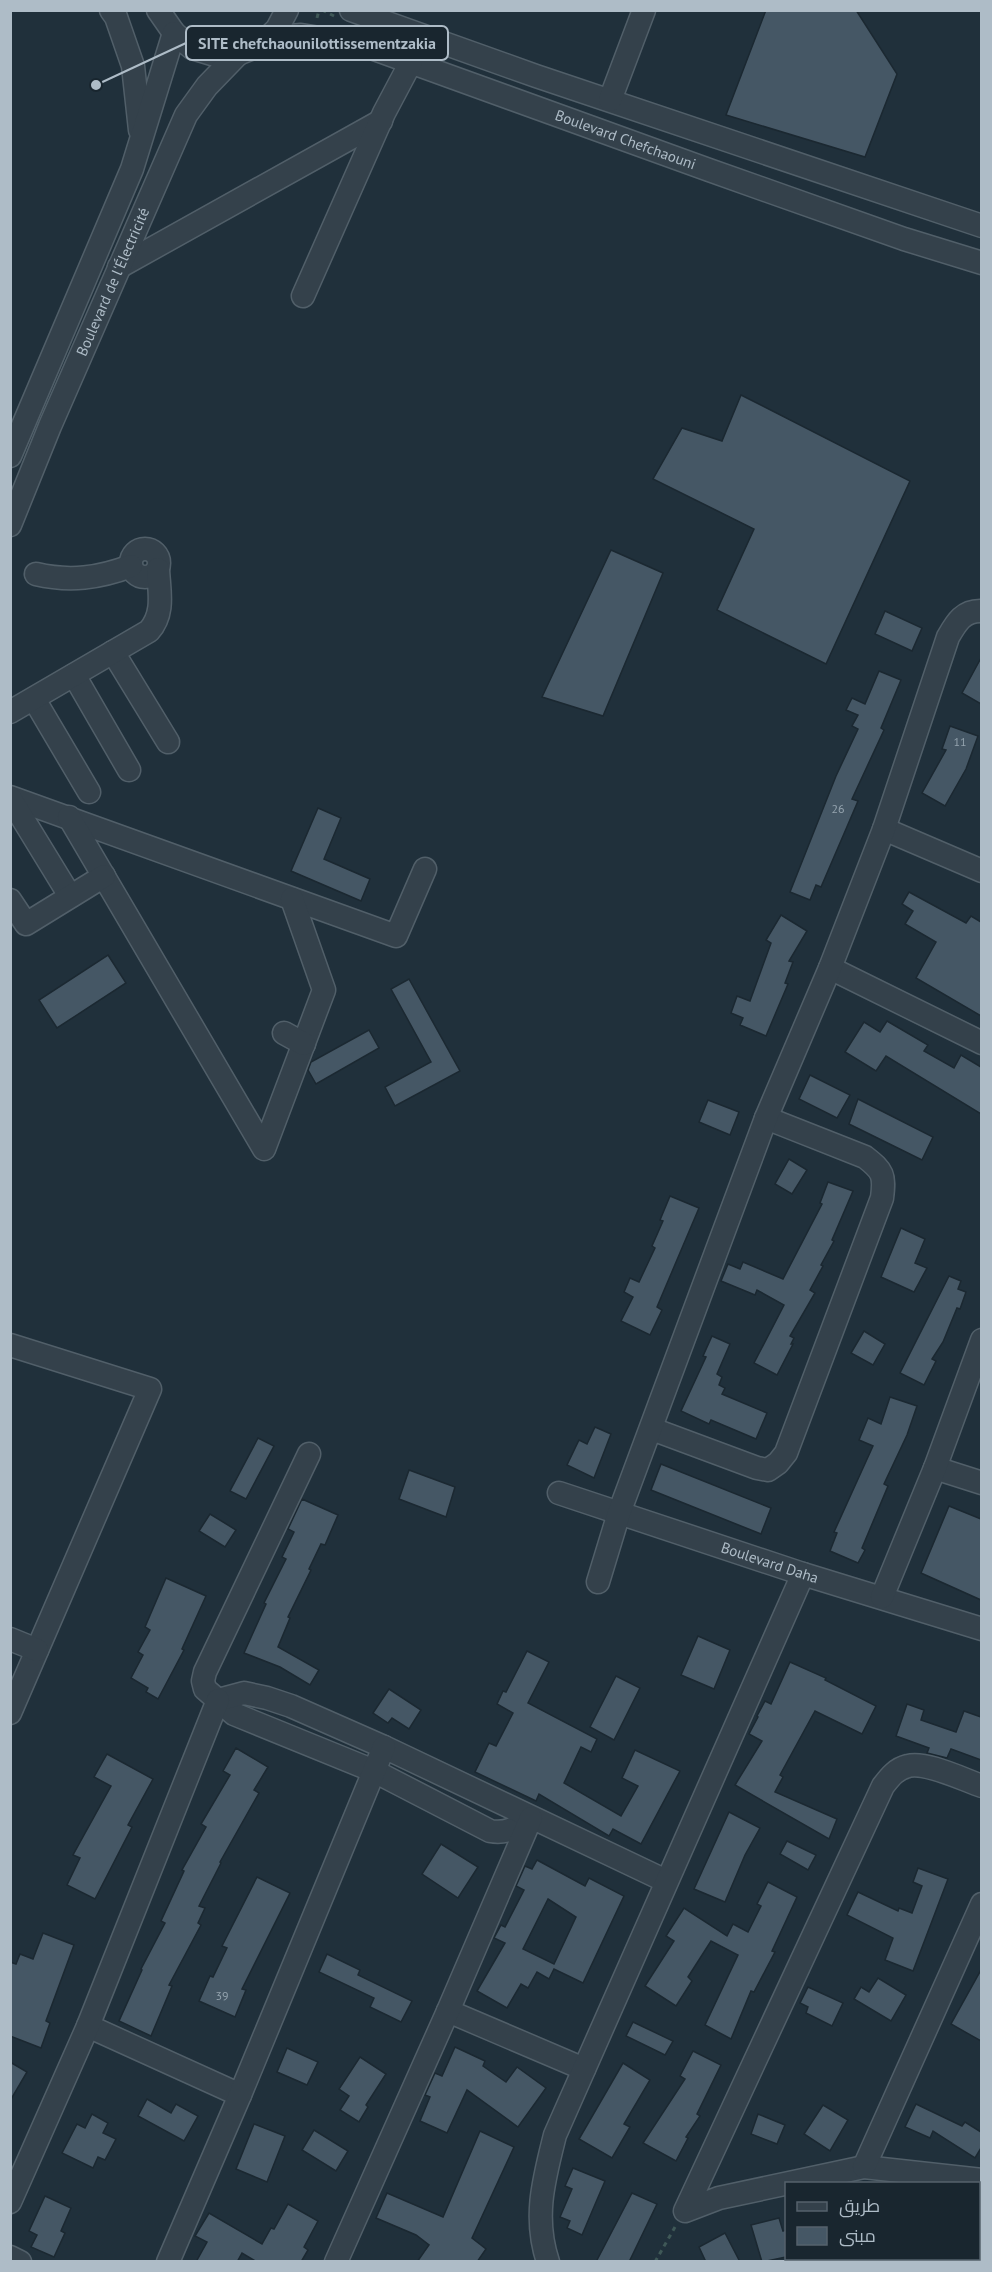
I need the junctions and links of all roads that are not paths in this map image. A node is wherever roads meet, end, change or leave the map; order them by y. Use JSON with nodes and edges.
{"nodes":[{"id":1,"x":111,"y":10,"type":"edge"},
{"id":2,"x":287,"y":10,"type":"edge"},
{"id":3,"x":351,"y":10,"type":"edge"},
{"id":4,"x":393,"y":10,"type":"edge"},
{"id":5,"x":644,"y":10,"type":"edge"},
{"id":6,"x":160,"y":11,"type":"edge"},
{"id":7,"x":174,"y":33,"type":"junction"},
{"id":8,"x":417,"y":33,"type":"junction"},
{"id":9,"x":268,"y":38,"type":"junction"},
{"id":10,"x":238,"y":54,"type":"junction"},
{"id":11,"x":411,"y":62,"type":"junction"},
{"id":12,"x":610,"y":100,"type":"junction"},
{"id":13,"x":381,"y":121,"type":"junction"},
{"id":14,"x":141,"y":135,"type":"junction"},
{"id":15,"x":981,"y":226,"type":"edge"},
{"id":16,"x":981,"y":262,"type":"edge"},
{"id":17,"x":119,"y":267,"type":"junction"},
{"id":18,"x":303,"y":296,"type":"dead end"},
{"id":19,"x":18,"y":416,"type":"edge"},
{"id":20,"x":50,"y":426,"type":"junction"},
{"id":21,"x":10,"y":456,"type":"edge"},
{"id":22,"x":10,"y":525,"type":"edge"},
{"id":23,"x":36,"y":574,"type":"dead end"},
{"id":24,"x":981,"y":611,"type":"edge"},
{"id":25,"x":113,"y":652,"type":"junction"},
{"id":26,"x":74,"y":675,"type":"junction"},
{"id":27,"x":34,"y":699,"type":"junction"},
{"id":28,"x":10,"y":712,"type":"edge"},
{"id":29,"x":168,"y":741,"type":"dead end"},
{"id":30,"x":129,"y":770,"type":"dead end"},
{"id":31,"x":89,"y":792,"type":"dead end"},
{"id":32,"x":11,"y":798,"type":"edge"},
{"id":33,"x":69,"y":817,"type":"junction"},
{"id":34,"x":884,"y":829,"type":"junction"},
{"id":35,"x":424,"y":869,"type":"dead end"},
{"id":36,"x":981,"y":871,"type":"edge"},
{"id":37,"x":104,"y":876,"type":"junction"},
{"id":38,"x":70,"y":896,"type":"junction"},
{"id":39,"x":292,"y":899,"type":"junction"},
{"id":40,"x":10,"y":900,"type":"edge"},
{"id":41,"x":830,"y":968,"type":"junction"},
{"id":42,"x":284,"y":1033,"type":"dead end"},
{"id":43,"x":981,"y":1043,"type":"edge"},
{"id":44,"x":304,"y":1044,"type":"junction"},
{"id":45,"x":766,"y":1118,"type":"junction"},
{"id":46,"x":981,"y":1340,"type":"edge"},
{"id":47,"x":10,"y":1345,"type":"edge"},
{"id":48,"x":652,"y":1429,"type":"junction"},
{"id":49,"x":309,"y":1454,"type":"dead end"},
{"id":50,"x":935,"y":1468,"type":"junction"},
{"id":51,"x":981,"y":1483,"type":"edge"},
{"id":52,"x":559,"y":1493,"type":"dead end"},
{"id":53,"x":619,"y":1513,"type":"junction"},
{"id":54,"x":802,"y":1574,"type":"junction"},
{"id":55,"x":598,"y":1582,"type":"dead end"},
{"id":56,"x":882,"y":1597,"type":"junction"},
{"id":57,"x":981,"y":1629,"type":"edge"},
{"id":58,"x":10,"y":1639,"type":"edge"},
{"id":59,"x":37,"y":1650,"type":"junction"},
{"id":60,"x":218,"y":1700,"type":"junction"},
{"id":61,"x":10,"y":1713,"type":"edge"},
{"id":62,"x":384,"y":1747,"type":"junction"},
{"id":63,"x":374,"y":1771,"type":"junction"},
{"id":64,"x":981,"y":1786,"type":"edge"},
{"id":65,"x":531,"y":1818,"type":"junction"},
{"id":66,"x":666,"y":1881,"type":"junction"},
{"id":67,"x":981,"y":1904,"type":"edge"},
{"id":68,"x":448,"y":2011,"type":"junction"},
{"id":69,"x":88,"y":2026,"type":"junction"},
{"id":70,"x":584,"y":2069,"type":"junction"},
{"id":71,"x":240,"y":2096,"type":"junction"},
{"id":72,"x":864,"y":2167,"type":"junction"},
{"id":73,"x":981,"y":2180,"type":"edge"},
{"id":74,"x":793,"y":2182,"type":"edge"},
{"id":75,"x":785,"y":2184,"type":"edge"},
{"id":76,"x":10,"y":2202,"type":"edge"},
{"id":77,"x":10,"y":2257,"type":"edge"},
{"id":78,"x":20,"y":2262,"type":"edge"},
{"id":79,"x":168,"y":2262,"type":"edge"},
{"id":80,"x":336,"y":2262,"type":"edge"},
{"id":81,"x":548,"y":2262,"type":"edge"}],
"edges":[{"from":1,"to":14,"type":"street"},
{"from":2,"to":9,"type":"street","name":"Boulevard Chefchaouni"},
{"from":3,"to":8,"type":"street","name":"Boulevard Chefchaouni"},
{"from":4,"to":8,"type":"street"},
{"from":5,"to":12,"type":"street"},
{"from":6,"to":7,"type":"street","name":"Boulevard Chefchaouni"},
{"from":7,"to":10,"type":"street","name":"Boulevard Chefchaouni"},
{"from":7,"to":14,"type":"street","name":"Boulevard de l'Électricité"},
{"from":8,"to":12,"type":"street","name":"Boulevard Chefchaouni"},
{"from":9,"to":10,"type":"street","name":"Boulevard Chefchaouni"},
{"from":9,"to":11,"type":"street","name":"Boulevard Chefchaouni"},
{"from":10,"to":17,"type":"street","name":"Boulevard de l'Électricité"},
{"from":11,"to":13,"type":"street"},
{"from":11,"to":16,"type":"street","name":"Boulevard Chefchaouni"},
{"from":12,"to":15,"type":"street","name":"Boulevard Chefchaouni"},
{"from":13,"to":17,"type":"street"},
{"from":13,"to":18,"type":"street"},
{"from":14,"to":19,"type":"street","name":"Boulevard de l'Électricité"},
{"from":17,"to":20,"type":"street","name":"Boulevard de l'Électricité"},
{"from":19,"to":20,"type":"street"},
{"from":19,"to":21,"type":"street","name":"Boulevard de l'Électricité"},
{"from":20,"to":22,"type":"street","name":"Boulevard de l'Électricité"},
{"from":23,"to":25,"type":"street"},
{"from":24,"to":34,"type":"street"},
{"from":25,"to":26,"type":"street"},
{"from":25,"to":29,"type":"street"},
{"from":26,"to":27,"type":"street"},
{"from":26,"to":30,"type":"street"},
{"from":27,"to":28,"type":"street"},
{"from":27,"to":31,"type":"street"},
{"from":32,"to":33,"type":"street"},
{"from":32,"to":38,"type":"street"},
{"from":33,"to":37,"type":"street"},
{"from":33,"to":39,"type":"street"},
{"from":34,"to":36,"type":"street"},
{"from":34,"to":41,"type":"street"},
{"from":35,"to":39,"type":"street"},
{"from":37,"to":38,"type":"street"},
{"from":37,"to":44,"type":"street"},
{"from":38,"to":40,"type":"street"},
{"from":39,"to":44,"type":"street"},
{"from":41,"to":43,"type":"street"},
{"from":41,"to":45,"type":"street"},
{"from":42,"to":44,"type":"street"},
{"from":45,"to":48,"type":"street"},
{"from":45,"to":48,"type":"street"},
{"from":46,"to":50,"type":"street"},
{"from":47,"to":59,"type":"street"},
{"from":48,"to":53,"type":"street"},
{"from":49,"to":60,"type":"street"},
{"from":50,"to":51,"type":"street"},
{"from":50,"to":56,"type":"street"},
{"from":52,"to":53,"type":"street","name":"Boulevard Daha"},
{"from":53,"to":54,"type":"street","name":"Boulevard Daha"},
{"from":53,"to":55,"type":"street"},
{"from":54,"to":56,"type":"street","name":"Boulevard Daha"},
{"from":54,"to":66,"type":"street"},
{"from":56,"to":57,"type":"street","name":"Boulevard Daha"},
{"from":58,"to":59,"type":"street"},
{"from":59,"to":61,"type":"street"},
{"from":60,"to":62,"type":"street"},
{"from":60,"to":63,"type":"street"},
{"from":60,"to":69,"type":"street"},
{"from":62,"to":63,"type":"street"},
{"from":62,"to":65,"type":"street"},
{"from":63,"to":65,"type":"street"},
{"from":63,"to":71,"type":"street"},
{"from":64,"to":75,"type":"street"},
{"from":65,"to":66,"type":"street"},
{"from":65,"to":68,"type":"street"},
{"from":66,"to":70,"type":"street"},
{"from":67,"to":72,"type":"street"},
{"from":68,"to":70,"type":"street"},
{"from":68,"to":80,"type":"street"},
{"from":69,"to":71,"type":"street"},
{"from":69,"to":76,"type":"street"},
{"from":70,"to":81,"type":"street"},
{"from":71,"to":79,"type":"street"},
{"from":72,"to":73,"type":"street"},
{"from":72,"to":74,"type":"street"},
{"from":77,"to":78,"type":"street"}]}
